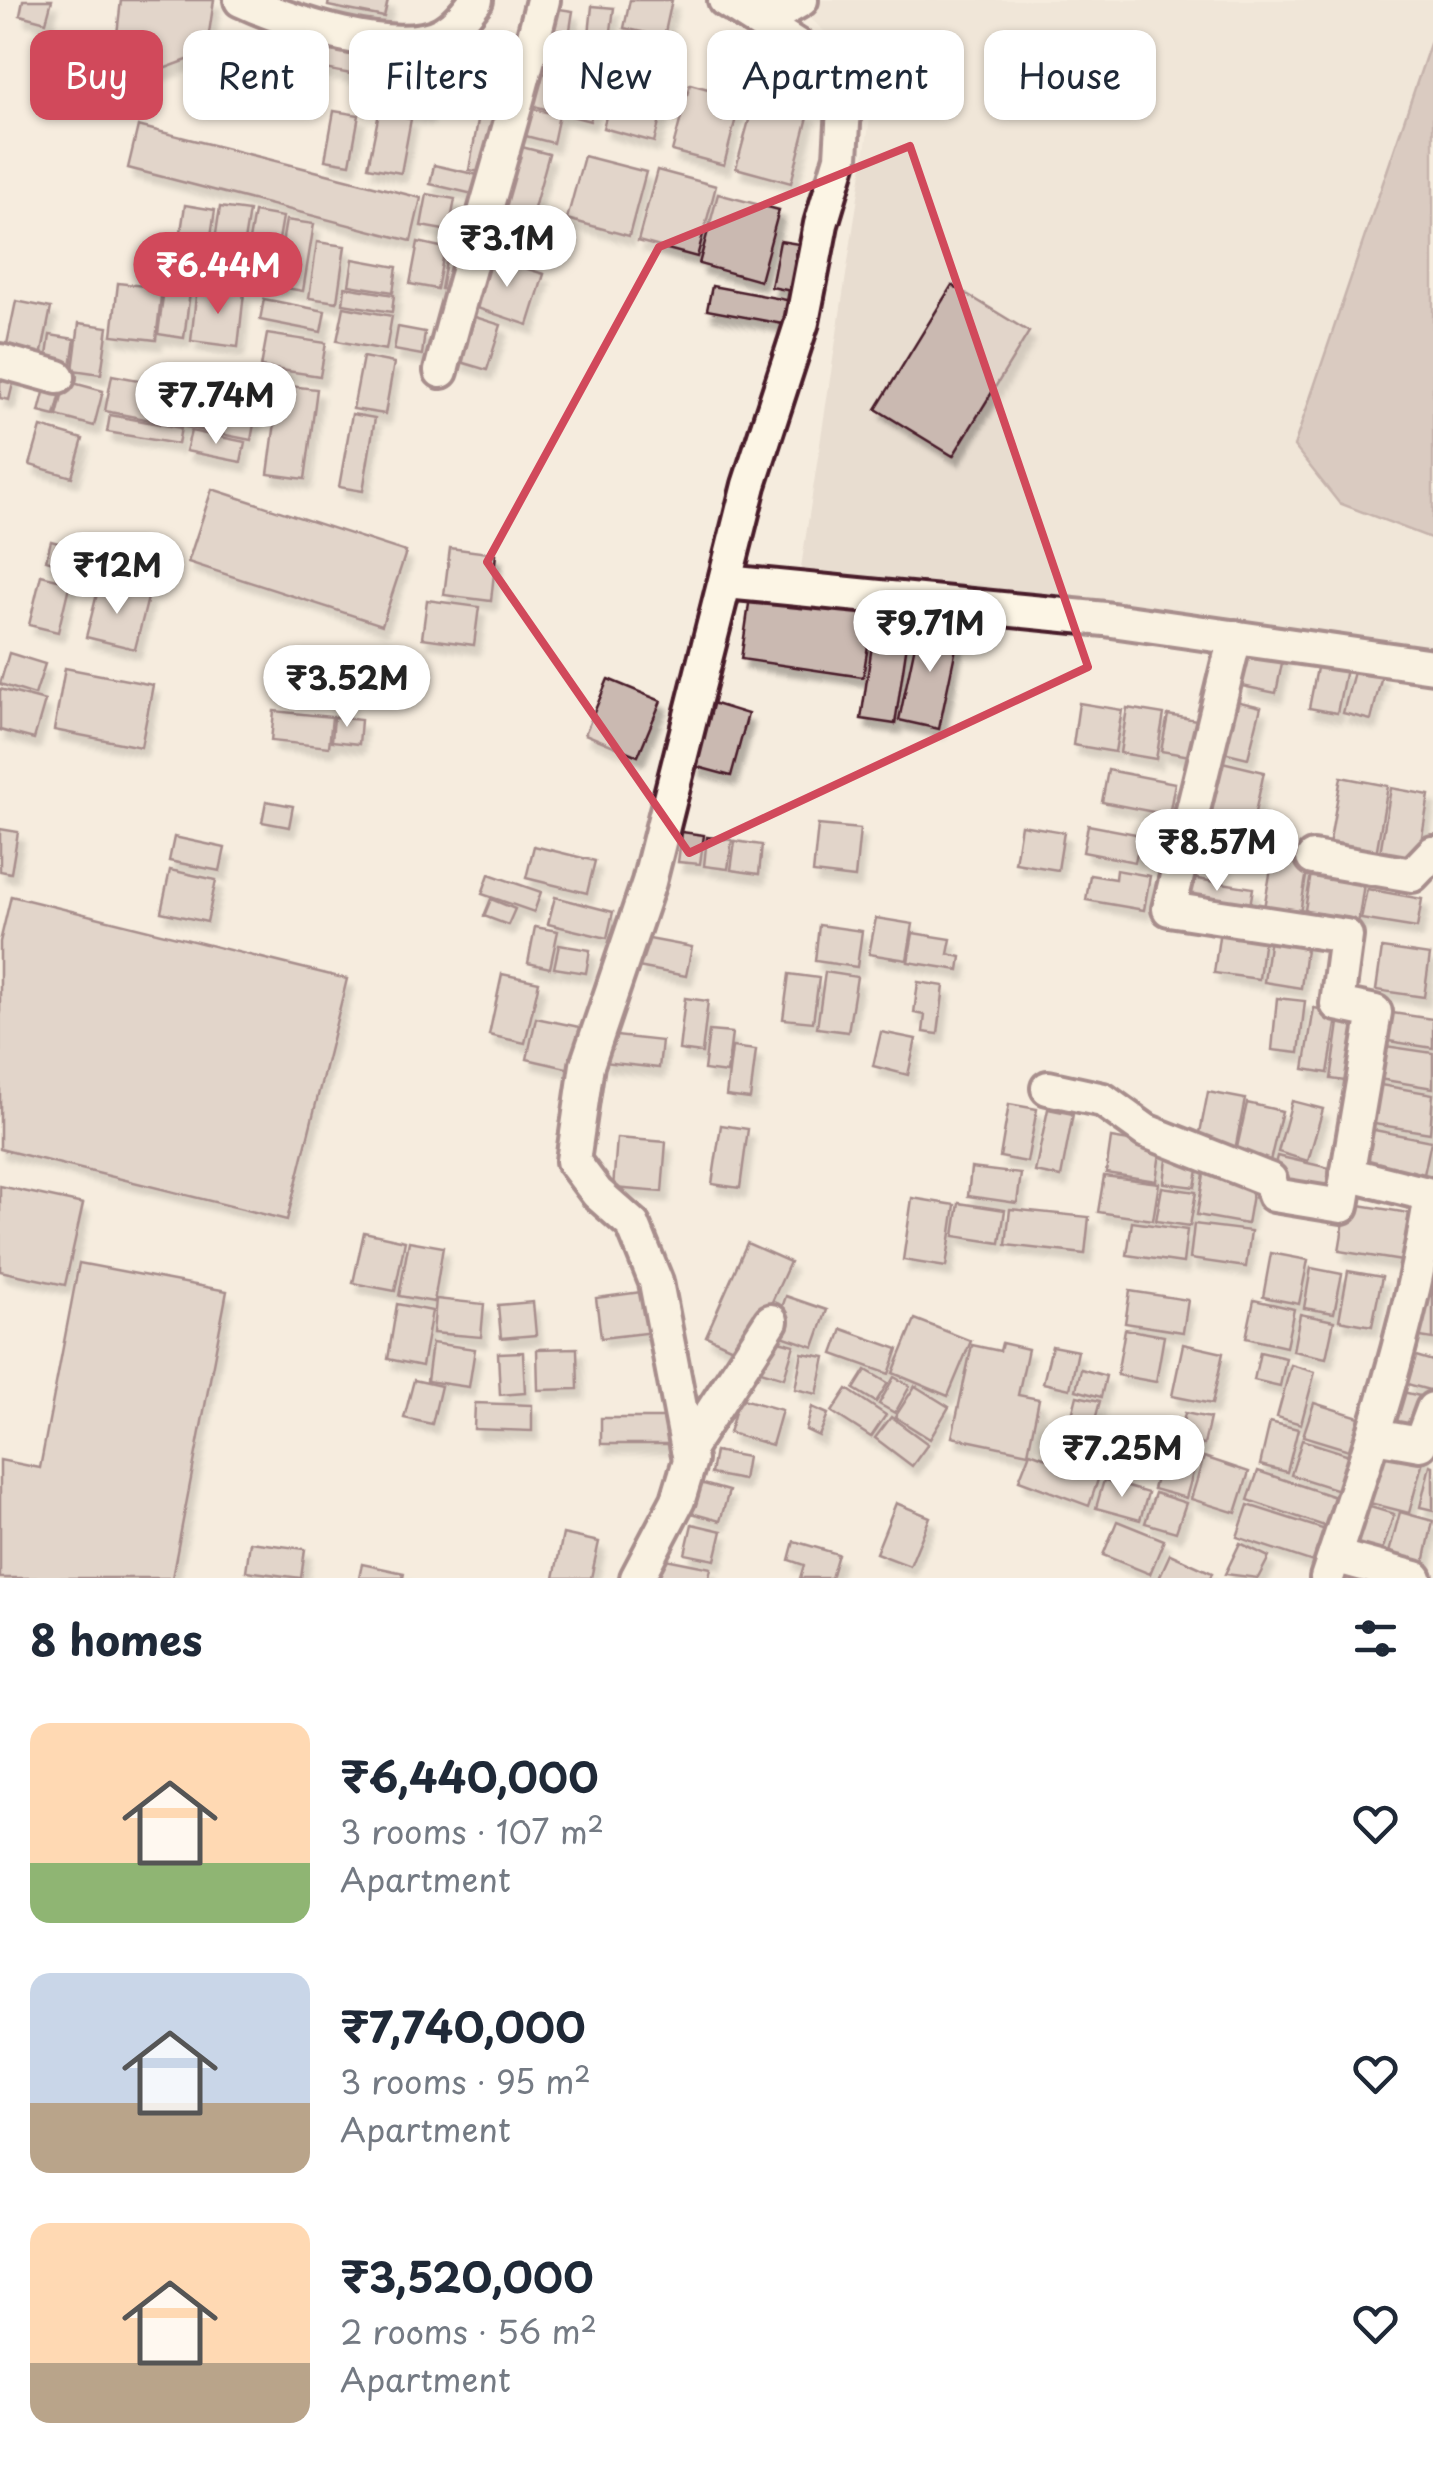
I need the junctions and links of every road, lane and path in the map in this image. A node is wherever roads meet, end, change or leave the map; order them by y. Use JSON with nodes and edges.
{"nodes":[{"id":1,"x":241,"y":0,"type":"edge"},
{"id":2,"x":476,"y":0,"type":"edge"},
{"id":3,"x":542,"y":0,"type":"edge"},
{"id":4,"x":725,"y":0,"type":"edge"},
{"id":5,"x":801,"y":0,"type":"edge"},
{"id":6,"x":763,"y":11,"type":"edge"},
{"id":7,"x":0,"y":361,"type":"edge"},
{"id":8,"x":442,"y":370,"type":"dead end"},
{"id":9,"x":58,"y":377,"type":"dead end"},
{"id":10,"x":726,"y":582,"type":"junction"},
{"id":11,"x":1235,"y":636,"type":"junction"},
{"id":12,"x":1433,"y":666,"type":"edge"},
{"id":13,"x":1433,"y":853,"type":"edge"},
{"id":14,"x":1313,"y":858,"type":"dead end"},
{"id":15,"x":1048,"y":1088,"type":"dead end"},
{"id":16,"x":1348,"y":1174,"type":"junction"},
{"id":17,"x":1432,"y":1195,"type":"edge"},
{"id":18,"x":1426,"y":1274,"type":"edge"},
{"id":19,"x":771,"y":1321,"type":"dead end"},
{"id":20,"x":1433,"y":1409,"type":"edge"},
{"id":21,"x":1374,"y":1436,"type":"junction"},
{"id":22,"x":688,"y":1449,"type":"junction"},
{"id":23,"x":1330,"y":1567,"type":"edge"},
{"id":24,"x":638,"y":1578,"type":"edge"},
{"id":25,"x":1415,"y":1578,"type":"edge"}],
"edges":[{"from":1,"to":2,"type":"street"},
{"from":3,"to":8,"type":"street"},
{"from":4,"to":6,"type":"street"},
{"from":5,"to":6,"type":"street"},
{"from":6,"to":10,"type":"street"},
{"from":7,"to":9,"type":"street"},
{"from":10,"to":11,"type":"street"},
{"from":10,"to":22,"type":"street"},
{"from":11,"to":12,"type":"street"},
{"from":11,"to":16,"type":"street"},
{"from":13,"to":14,"type":"street"},
{"from":15,"to":16,"type":"street"},
{"from":16,"to":17,"type":"street"},
{"from":17,"to":18,"type":"street"},
{"from":18,"to":21,"type":"street"},
{"from":19,"to":22,"type":"street"},
{"from":20,"to":21,"type":"street"},
{"from":21,"to":23,"type":"street"},
{"from":22,"to":24,"type":"street"},
{"from":23,"to":25,"type":"street"}]}
